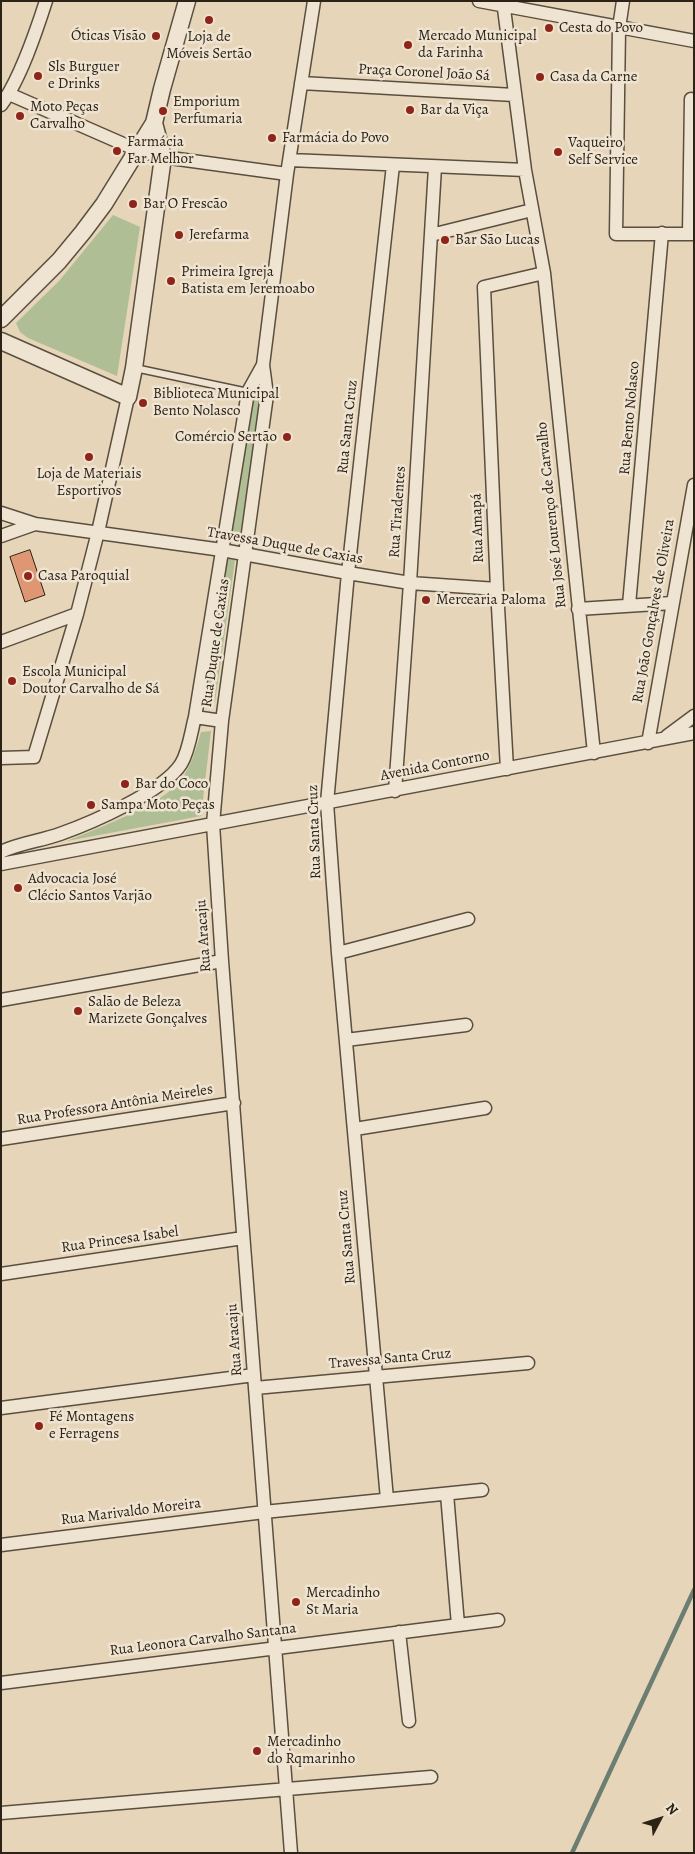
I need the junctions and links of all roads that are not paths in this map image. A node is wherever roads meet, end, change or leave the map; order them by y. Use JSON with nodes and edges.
{"nodes":[{"id":1,"x":46,"y":1,"type":"edge"},
{"id":2,"x":188,"y":1,"type":"edge"},
{"id":3,"x":314,"y":1,"type":"edge"},
{"id":4,"x":479,"y":1,"type":"edge"},
{"id":5,"x":623,"y":1,"type":"edge"},
{"id":6,"x":502,"y":3,"type":"edge"},
{"id":7,"x":619,"y":28,"type":"junction"},
{"id":8,"x":694,"y":41,"type":"edge"},
{"id":9,"x":301,"y":82,"type":"junction"},
{"id":10,"x":9,"y":94,"type":"junction"},
{"id":11,"x":514,"y":95,"type":"junction"},
{"id":12,"x":691,"y":99,"type":"dead end"},
{"id":13,"x":1,"y":105,"type":"edge"},
{"id":14,"x":154,"y":123,"type":"junction"},
{"id":15,"x":137,"y":150,"type":"junction"},
{"id":16,"x":163,"y":157,"type":"junction"},
{"id":17,"x":290,"y":160,"type":"junction"},
{"id":18,"x":393,"y":166,"type":"junction"},
{"id":19,"x":435,"y":167,"type":"junction"},
{"id":20,"x":526,"y":170,"type":"junction"},
{"id":21,"x":287,"y":174,"type":"junction"},
{"id":22,"x":532,"y":210,"type":"junction"},
{"id":23,"x":662,"y":233,"type":"junction"},
{"id":24,"x":691,"y":234,"type":"edge"},
{"id":25,"x":431,"y":235,"type":"junction"},
{"id":26,"x":544,"y":273,"type":"junction"},
{"id":27,"x":1,"y":319,"type":"edge"},
{"id":28,"x":1,"y":342,"type":"edge"},
{"id":29,"x":263,"y":365,"type":"junction"},
{"id":30,"x":134,"y":368,"type":"junction"},
{"id":31,"x":248,"y":392,"type":"junction"},
{"id":32,"x":128,"y":396,"type":"junction"},
{"id":33,"x":694,"y":485,"type":"edge"},
{"id":34,"x":1,"y":513,"type":"edge"},
{"id":35,"x":34,"y":524,"type":"junction"},
{"id":36,"x":98,"y":532,"type":"junction"},
{"id":37,"x":1,"y":536,"type":"edge"},
{"id":38,"x":222,"y":550,"type":"junction"},
{"id":39,"x":245,"y":554,"type":"junction"},
{"id":40,"x":348,"y":573,"type":"junction"},
{"id":41,"x":410,"y":583,"type":"junction"},
{"id":42,"x":497,"y":589,"type":"junction"},
{"id":43,"x":672,"y":603,"type":"junction"},
{"id":44,"x":629,"y":605,"type":"junction"},
{"id":45,"x":578,"y":610,"type":"junction"},
{"id":46,"x":77,"y":614,"type":"junction"},
{"id":47,"x":1,"y":642,"type":"edge"},
{"id":48,"x":694,"y":716,"type":"edge"},
{"id":49,"x":195,"y":717,"type":"junction"},
{"id":50,"x":222,"y":721,"type":"junction"},
{"id":51,"x":694,"y":733,"type":"edge"},
{"id":52,"x":663,"y":739,"type":"junction"},
{"id":53,"x":648,"y":743,"type":"junction"},
{"id":54,"x":594,"y":753,"type":"junction"},
{"id":55,"x":1,"y":758,"type":"edge"},
{"id":56,"x":507,"y":769,"type":"junction"},
{"id":57,"x":394,"y":791,"type":"junction"},
{"id":58,"x":327,"y":803,"type":"junction"},
{"id":59,"x":213,"y":824,"type":"junction"},
{"id":60,"x":1,"y":852,"type":"edge"},
{"id":61,"x":1,"y":864,"type":"edge"},
{"id":62,"x":468,"y":919,"type":"dead end"},
{"id":63,"x":338,"y":953,"type":"junction"},
{"id":64,"x":222,"y":961,"type":"junction"},
{"id":65,"x":1,"y":1000,"type":"edge"},
{"id":66,"x":466,"y":1025,"type":"dead end"},
{"id":67,"x":346,"y":1040,"type":"junction"},
{"id":68,"x":234,"y":1103,"type":"junction"},
{"id":69,"x":485,"y":1108,"type":"dead end"},
{"id":70,"x":355,"y":1129,"type":"junction"},
{"id":71,"x":1,"y":1139,"type":"edge"},
{"id":72,"x":243,"y":1238,"type":"junction"},
{"id":73,"x":1,"y":1274,"type":"edge"},
{"id":74,"x":528,"y":1363,"type":"dead end"},
{"id":75,"x":254,"y":1375,"type":"junction"},
{"id":76,"x":375,"y":1376,"type":"junction"},
{"id":77,"x":255,"y":1388,"type":"junction"},
{"id":78,"x":1,"y":1408,"type":"edge"},
{"id":79,"x":482,"y":1490,"type":"dead end"},
{"id":80,"x":447,"y":1494,"type":"junction"},
{"id":81,"x":387,"y":1499,"type":"junction"},
{"id":82,"x":264,"y":1512,"type":"junction"},
{"id":83,"x":1,"y":1545,"type":"edge"},
{"id":84,"x":498,"y":1620,"type":"dead end"},
{"id":85,"x":458,"y":1625,"type":"junction"},
{"id":86,"x":399,"y":1632,"type":"junction"},
{"id":87,"x":275,"y":1647,"type":"junction"},
{"id":88,"x":1,"y":1682,"type":"edge"},
{"id":89,"x":409,"y":1721,"type":"dead end"},
{"id":90,"x":431,"y":1776,"type":"dead end"},
{"id":91,"x":286,"y":1790,"type":"junction"},
{"id":92,"x":1,"y":1813,"type":"edge"},
{"id":93,"x":291,"y":1853,"type":"edge"}],
"edges":[{"from":1,"to":10,"type":"street"},
{"from":2,"to":14,"type":"street"},
{"from":3,"to":9,"type":"street"},
{"from":4,"to":6,"type":"street"},
{"from":5,"to":7,"type":"street"},
{"from":6,"to":7,"type":"street"},
{"from":6,"to":11,"type":"street","name":"Praça Coronel João Sá"},
{"from":7,"to":8,"type":"street"},
{"from":7,"to":23,"type":"street"},
{"from":9,"to":11,"type":"street","name":"Praça Coronel João Sá"},
{"from":9,"to":17,"type":"street","name":"Rua Duque de Caxias"},
{"from":10,"to":13,"type":"street"},
{"from":10,"to":15,"type":"street"},
{"from":11,"to":20,"type":"street","name":"Rua José Lourenço de Carvalho"},
{"from":12,"to":24,"type":"street"},
{"from":14,"to":15,"type":"street"},
{"from":14,"to":16,"type":"street"},
{"from":15,"to":16,"type":"street"},
{"from":15,"to":27,"type":"street"},
{"from":16,"to":21,"type":"street"},
{"from":16,"to":30,"type":"street"},
{"from":17,"to":18,"type":"street"},
{"from":17,"to":21,"type":"street","name":"Rua Duque de Caxias"},
{"from":18,"to":19,"type":"street"},
{"from":18,"to":40,"type":"street","name":"Rua Santa Cruz"},
{"from":19,"to":20,"type":"street"},
{"from":19,"to":25,"type":"street","name":"Rua Tiradentes"},
{"from":20,"to":22,"type":"street","name":"Rua José Lourenço de Carvalho"},
{"from":21,"to":29,"type":"street","name":"Rua Duque de Caxias"},
{"from":22,"to":25,"type":"street"},
{"from":22,"to":26,"type":"street","name":"Rua José Lourenço de Carvalho"},
{"from":23,"to":24,"type":"street"},
{"from":23,"to":44,"type":"street","name":"Rua Bento Nolasco"},
{"from":25,"to":41,"type":"street","name":"Rua Tiradentes"},
{"from":26,"to":42,"type":"street","name":"Rua Amapá"},
{"from":26,"to":45,"type":"street","name":"Rua José Lourenço de Carvalho"},
{"from":28,"to":32,"type":"street"},
{"from":29,"to":31,"type":"street","name":"Rua Duque de Caxias"},
{"from":29,"to":39,"type":"street","name":"Rua Duque de Caxias"},
{"from":30,"to":31,"type":"lane"},
{"from":30,"to":32,"type":"street"},
{"from":31,"to":38,"type":"street","name":"Rua Duque de Caxias"},
{"from":32,"to":36,"type":"street"},
{"from":33,"to":43,"type":"street","name":"Rua João Gonçalves de Oliveira"},
{"from":34,"to":35,"type":"street","name":"Travessa Duque de Caxias"},
{"from":35,"to":36,"type":"street","name":"Travessa Duque de Caxias"},
{"from":35,"to":37,"type":"street"},
{"from":36,"to":38,"type":"street","name":"Travessa Duque de Caxias"},
{"from":36,"to":46,"type":"street"},
{"from":38,"to":39,"type":"street","name":"Travessa Duque de Caxias"},
{"from":38,"to":49,"type":"street","name":"Rua Duque de Caxias"},
{"from":39,"to":40,"type":"street","name":"Travessa Duque de Caxias"},
{"from":39,"to":50,"type":"street","name":"Rua Duque de Caxias"},
{"from":40,"to":41,"type":"street","name":"Travessa Duque de Caxias"},
{"from":40,"to":58,"type":"street","name":"Rua Santa Cruz"},
{"from":41,"to":42,"type":"street","name":"Travessa Duque de Caxias"},
{"from":41,"to":57,"type":"street","name":"Rua Tiradentes"},
{"from":42,"to":56,"type":"street","name":"Rua Amapá"},
{"from":43,"to":44,"type":"street"},
{"from":43,"to":53,"type":"street","name":"Rua João Gonçalves de Oliveira"},
{"from":44,"to":45,"type":"street"},
{"from":45,"to":54,"type":"street","name":"Rua José Lourenço de Carvalho"},
{"from":46,"to":47,"type":"street"},
{"from":46,"to":55,"type":"street"},
{"from":48,"to":52,"type":"street","name":"Avenida Contorno"},
{"from":49,"to":50,"type":"street","name":"Rua Duque de Caxias"},
{"from":49,"to":60,"type":"street"},
{"from":50,"to":59,"type":"street","name":"Rua Aracaju"},
{"from":51,"to":52,"type":"street","name":"Avenida Contorno"},
{"from":52,"to":53,"type":"street","name":"Avenida Contorno"},
{"from":53,"to":54,"type":"street","name":"Avenida Contorno"},
{"from":54,"to":56,"type":"street","name":"Avenida Contorno"},
{"from":56,"to":57,"type":"street","name":"Avenida Contorno"},
{"from":57,"to":58,"type":"street","name":"Avenida Contorno"},
{"from":58,"to":59,"type":"street","name":"Avenida Contorno"},
{"from":58,"to":63,"type":"street","name":"Rua Santa Cruz"},
{"from":59,"to":61,"type":"street","name":"Avenida Contorno"},
{"from":59,"to":64,"type":"street","name":"Rua Aracaju"},
{"from":62,"to":63,"type":"street"},
{"from":63,"to":67,"type":"street","name":"Rua Santa Cruz"},
{"from":64,"to":65,"type":"street"},
{"from":64,"to":68,"type":"street","name":"Rua Aracaju"},
{"from":66,"to":67,"type":"street"},
{"from":67,"to":70,"type":"street","name":"Rua Santa Cruz"},
{"from":68,"to":71,"type":"street","name":"Rua Professora Antônia Meireles"},
{"from":68,"to":72,"type":"street","name":"Rua Aracaju"},
{"from":69,"to":70,"type":"street"},
{"from":70,"to":76,"type":"street","name":"Rua Santa Cruz"},
{"from":72,"to":73,"type":"street","name":"Rua Princesa Isabel"},
{"from":72,"to":75,"type":"street","name":"Rua Aracaju"},
{"from":74,"to":76,"type":"street","name":"Travessa Santa Cruz"},
{"from":75,"to":77,"type":"street","name":"Rua Aracaju"},
{"from":75,"to":78,"type":"street"},
{"from":76,"to":77,"type":"street","name":"Travessa Santa Cruz"},
{"from":76,"to":81,"type":"street","name":"Rua Santa Cruz"},
{"from":77,"to":82,"type":"street","name":"Rua Aracaju"},
{"from":79,"to":80,"type":"street","name":"Rua Marivaldo Moreira"},
{"from":80,"to":81,"type":"street","name":"Rua Marivaldo Moreira"},
{"from":80,"to":85,"type":"street"},
{"from":81,"to":82,"type":"street","name":"Rua Marivaldo Moreira"},
{"from":82,"to":83,"type":"street","name":"Rua Marivaldo Moreira"},
{"from":82,"to":87,"type":"street","name":"Rua Aracaju"},
{"from":84,"to":85,"type":"street","name":"Rua Leonora Carvalho Santana"},
{"from":85,"to":86,"type":"street","name":"Rua Leonora Carvalho Santana"},
{"from":86,"to":87,"type":"street","name":"Rua Leonora Carvalho Santana"},
{"from":86,"to":89,"type":"street"},
{"from":87,"to":88,"type":"street","name":"Rua Leonora Carvalho Santana"},
{"from":87,"to":91,"type":"street","name":"Rua Aracaju"},
{"from":90,"to":91,"type":"street"},
{"from":91,"to":92,"type":"street"},
{"from":91,"to":93,"type":"street","name":"Rua Aracaju"}]}
